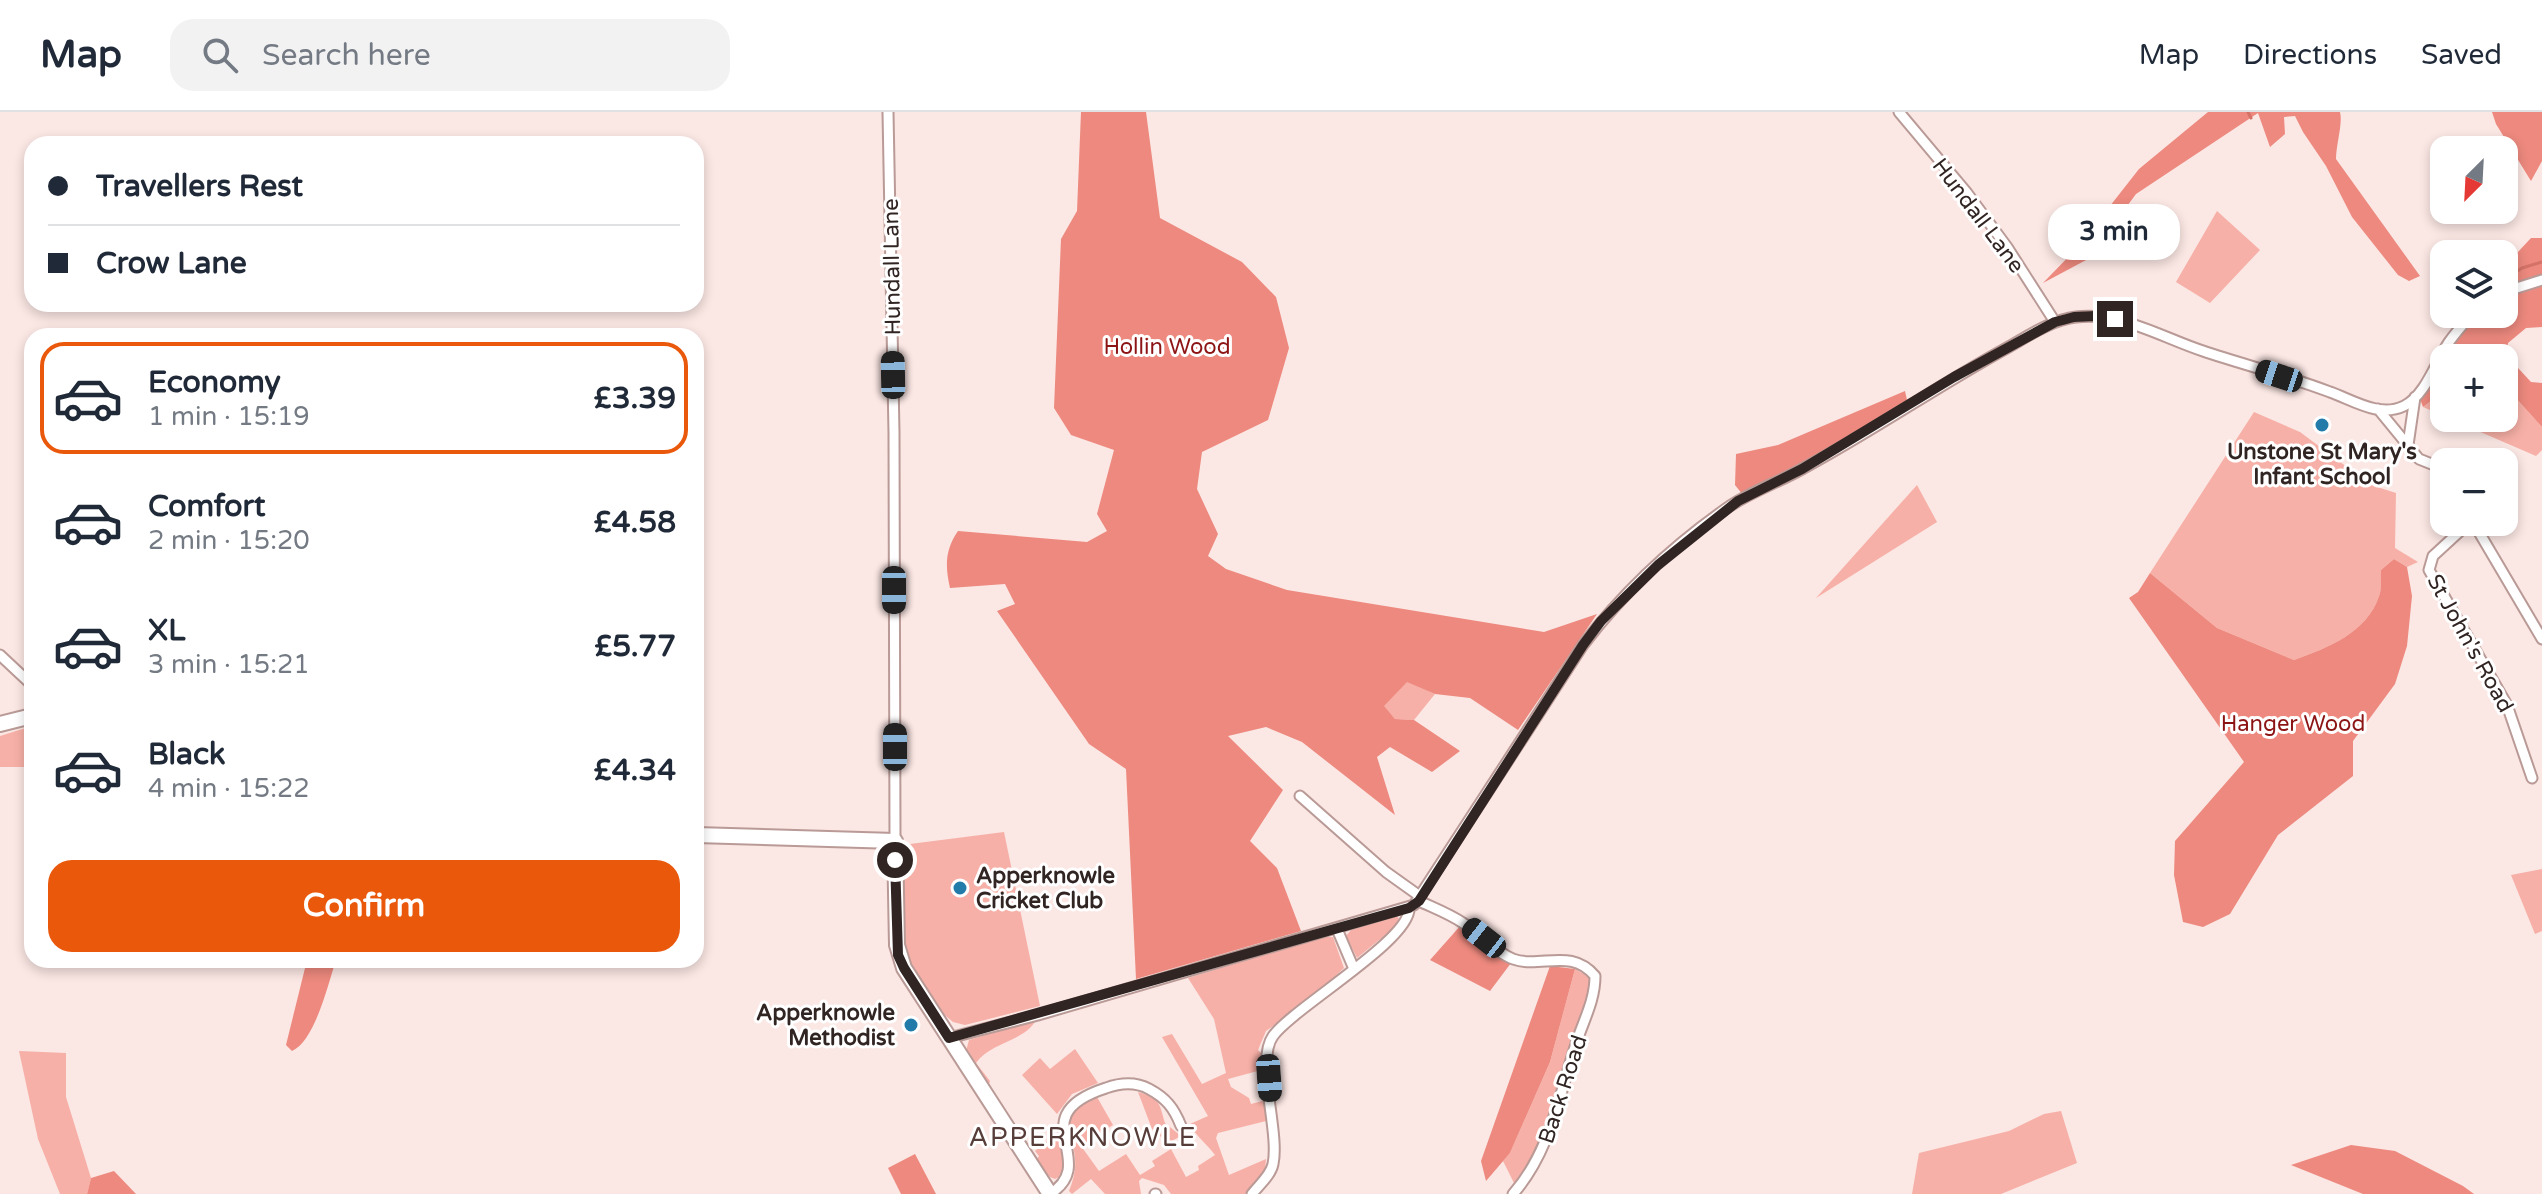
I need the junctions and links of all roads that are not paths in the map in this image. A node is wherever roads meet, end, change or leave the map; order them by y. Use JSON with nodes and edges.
{"nodes":[{"id":1,"x":888,"y":112,"type":"edge"},
{"id":2,"x":1899,"y":112,"type":"edge"},
{"id":3,"x":2542,"y":280,"type":"edge"},
{"id":4,"x":2518,"y":288,"type":"edge"},
{"id":5,"x":2055,"y":322,"type":"junction"},
{"id":6,"x":2460,"y":328,"type":"edge"},
{"id":7,"x":2415,"y":396,"type":"junction"},
{"id":8,"x":2378,"y":409,"type":"junction"},
{"id":9,"x":2408,"y":445,"type":"junction"},
{"id":10,"x":2430,"y":463,"type":"edge"},
{"id":11,"x":2455,"y":536,"type":"edge"},
{"id":12,"x":2479,"y":536,"type":"edge"},
{"id":13,"x":2542,"y":639,"type":"edge"},
{"id":14,"x":0,"y":655,"type":"edge"},
{"id":15,"x":24,"y":678,"type":"edge"},
{"id":16,"x":24,"y":718,"type":"edge"},
{"id":17,"x":0,"y":724,"type":"edge"},
{"id":18,"x":2532,"y":778,"type":"dead end"},
{"id":19,"x":1300,"y":796,"type":"dead end"},
{"id":20,"x":704,"y":835,"type":"edge"},
{"id":21,"x":895,"y":841,"type":"junction"},
{"id":22,"x":1420,"y":899,"type":"junction"},
{"id":23,"x":1409,"y":908,"type":"junction"},
{"id":24,"x":1337,"y":929,"type":"junction"},
{"id":25,"x":1354,"y":969,"type":"junction"},
{"id":26,"x":949,"y":1038,"type":"junction"},
{"id":27,"x":1176,"y":1122,"type":"dead end"},
{"id":28,"x":1046,"y":1193,"type":"edge"},
{"id":29,"x":1252,"y":1194,"type":"edge"},
{"id":30,"x":1513,"y":1194,"type":"edge"}],
"edges":[{"from":1,"to":21,"type":"street","name":"Hundall Lane"},
{"from":2,"to":5,"type":"street","name":"Hundall Lane"},
{"from":3,"to":4,"type":"street"},
{"from":5,"to":8,"type":"street"},
{"from":5,"to":22,"type":"street"},
{"from":6,"to":7,"type":"street"},
{"from":7,"to":8,"type":"street"},
{"from":7,"to":9,"type":"street"},
{"from":8,"to":9,"type":"street"},
{"from":9,"to":10,"type":"street"},
{"from":11,"to":18,"type":"street","name":"St John's Road"},
{"from":12,"to":13,"type":"street","name":"St John's Road"},
{"from":14,"to":15,"type":"street"},
{"from":16,"to":17,"type":"street"},
{"from":19,"to":22,"type":"street"},
{"from":20,"to":21,"type":"street"},
{"from":21,"to":26,"type":"street","name":"Hundall Lane"},
{"from":22,"to":23,"type":"street"},
{"from":22,"to":30,"type":"street","name":"Back Road"},
{"from":23,"to":24,"type":"street"},
{"from":23,"to":25,"type":"street"},
{"from":24,"to":25,"type":"street"},
{"from":24,"to":26,"type":"street"},
{"from":25,"to":29,"type":"street"},
{"from":26,"to":28,"type":"street","name":"Hundall Lane"},
{"from":27,"to":28,"type":"street"}]}
